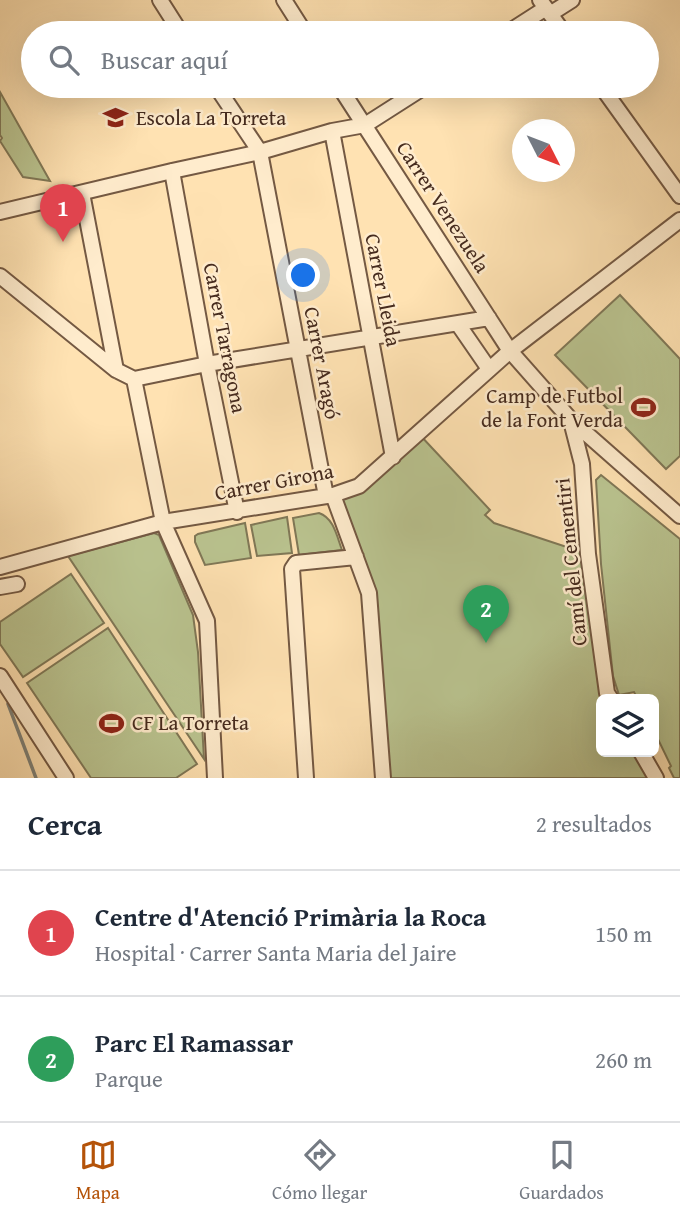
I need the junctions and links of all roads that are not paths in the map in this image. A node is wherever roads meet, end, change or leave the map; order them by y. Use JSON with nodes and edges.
{"nodes":[{"id":1,"x":160,"y":0,"type":"edge"},
{"id":2,"x":284,"y":0,"type":"edge"},
{"id":3,"x":572,"y":0,"type":"edge"},
{"id":4,"x":545,"y":7,"type":"edge"},
{"id":5,"x":173,"y":21,"type":"edge"},
{"id":6,"x":297,"y":21,"type":"edge"},
{"id":7,"x":525,"y":21,"type":"edge"},
{"id":8,"x":224,"y":98,"type":"edge"},
{"id":9,"x":347,"y":98,"type":"edge"},
{"id":10,"x":407,"y":98,"type":"edge"},
{"id":11,"x":610,"y":98,"type":"edge"},
{"id":12,"x":365,"y":125,"type":"junction"},
{"id":13,"x":332,"y":131,"type":"junction"},
{"id":14,"x":260,"y":152,"type":"junction"},
{"id":15,"x":172,"y":171,"type":"junction"},
{"id":16,"x":82,"y":193,"type":"junction"},
{"id":17,"x":680,"y":196,"type":"edge"},
{"id":18,"x":0,"y":212,"type":"edge"},
{"id":19,"x":680,"y":220,"type":"edge"},
{"id":20,"x":0,"y":276,"type":"edge"},
{"id":21,"x":489,"y":318,"type":"junction"},
{"id":22,"x":106,"y":324,"type":"junction"},
{"id":23,"x":458,"y":324,"type":"junction"},
{"id":24,"x":371,"y":338,"type":"junction"},
{"id":25,"x":89,"y":349,"type":"junction"},
{"id":26,"x":298,"y":349,"type":"junction"},
{"id":27,"x":510,"y":351,"type":"junction"},
{"id":28,"x":207,"y":364,"type":"junction"},
{"id":29,"x":489,"y":369,"type":"junction"},
{"id":30,"x":116,"y":370,"type":"junction"},
{"id":31,"x":134,"y":379,"type":"junction"},
{"id":32,"x":571,"y":420,"type":"junction"},
{"id":33,"x":393,"y":457,"type":"junction"},
{"id":34,"x":330,"y":495,"type":"junction"},
{"id":35,"x":674,"y":503,"type":"edge"},
{"id":36,"x":237,"y":512,"type":"junction"},
{"id":37,"x":680,"y":516,"type":"edge"},
{"id":38,"x":163,"y":522,"type":"junction"},
{"id":39,"x":356,"y":557,"type":"junction"},
{"id":40,"x":0,"y":567,"type":"edge"},
{"id":41,"x":18,"y":584,"type":"dead end"},
{"id":42,"x":0,"y":587,"type":"edge"},
{"id":43,"x":0,"y":676,"type":"edge"},
{"id":44,"x":608,"y":694,"type":"edge"},
{"id":45,"x":644,"y":757,"type":"edge"},
{"id":46,"x":66,"y":778,"type":"edge"},
{"id":47,"x":215,"y":778,"type":"edge"},
{"id":48,"x":306,"y":778,"type":"edge"},
{"id":49,"x":383,"y":778,"type":"edge"},
{"id":50,"x":656,"y":778,"type":"edge"}],
"edges":[{"from":1,"to":5,"type":"street"},
{"from":2,"to":6,"type":"street"},
{"from":3,"to":4,"type":"street"},
{"from":4,"to":7,"type":"street"},
{"from":8,"to":14,"type":"street","name":"Carrer Aragó"},
{"from":9,"to":12,"type":"street","name":"Carrer Venezuela"},
{"from":10,"to":12,"type":"street"},
{"from":11,"to":17,"type":"street"},
{"from":12,"to":13,"type":"street"},
{"from":12,"to":21,"type":"street","name":"Carrer Venezuela"},
{"from":13,"to":14,"type":"street"},
{"from":13,"to":24,"type":"street","name":"Carrer Lleida"},
{"from":14,"to":15,"type":"street"},
{"from":14,"to":26,"type":"street","name":"Carrer Aragó"},
{"from":15,"to":16,"type":"street"},
{"from":15,"to":28,"type":"street","name":"Carrer Tarragona"},
{"from":16,"to":18,"type":"street"},
{"from":16,"to":22,"type":"street"},
{"from":19,"to":27,"type":"street","name":"Carrer Girona"},
{"from":20,"to":25,"type":"street"},
{"from":21,"to":23,"type":"street"},
{"from":21,"to":27,"type":"street","name":"Carrer Venezuela"},
{"from":22,"to":25,"type":"street"},
{"from":22,"to":30,"type":"street"},
{"from":23,"to":24,"type":"street"},
{"from":23,"to":29,"type":"street"},
{"from":24,"to":26,"type":"street"},
{"from":24,"to":33,"type":"street","name":"Carrer Lleida"},
{"from":25,"to":30,"type":"street"},
{"from":26,"to":28,"type":"street"},
{"from":26,"to":34,"type":"street","name":"Carrer Aragó"},
{"from":27,"to":29,"type":"street","name":"Carrer Girona"},
{"from":27,"to":32,"type":"street","name":"Carrer Venezuela"},
{"from":28,"to":31,"type":"street"},
{"from":28,"to":36,"type":"street","name":"Carrer Tarragona"},
{"from":29,"to":33,"type":"street","name":"Carrer Girona"},
{"from":30,"to":31,"type":"street"},
{"from":31,"to":38,"type":"street"},
{"from":32,"to":35,"type":"street","name":"Carrer Venezuela"},
{"from":32,"to":44,"type":"street","name":"Camí del Cementiri"},
{"from":33,"to":34,"type":"street","name":"Carrer Girona"},
{"from":34,"to":36,"type":"street","name":"Carrer Girona"},
{"from":34,"to":39,"type":"street","name":"Carrer Aragó"},
{"from":35,"to":37,"type":"street","name":"Carrer Venezuela"},
{"from":36,"to":38,"type":"street","name":"Carrer Girona"},
{"from":38,"to":40,"type":"street","name":"Carrer Girona"},
{"from":38,"to":47,"type":"street"},
{"from":39,"to":48,"type":"street"},
{"from":39,"to":49,"type":"street","name":"Carrer Aragó"},
{"from":41,"to":42,"type":"street"},
{"from":43,"to":46,"type":"street"},
{"from":45,"to":50,"type":"street"}]}
